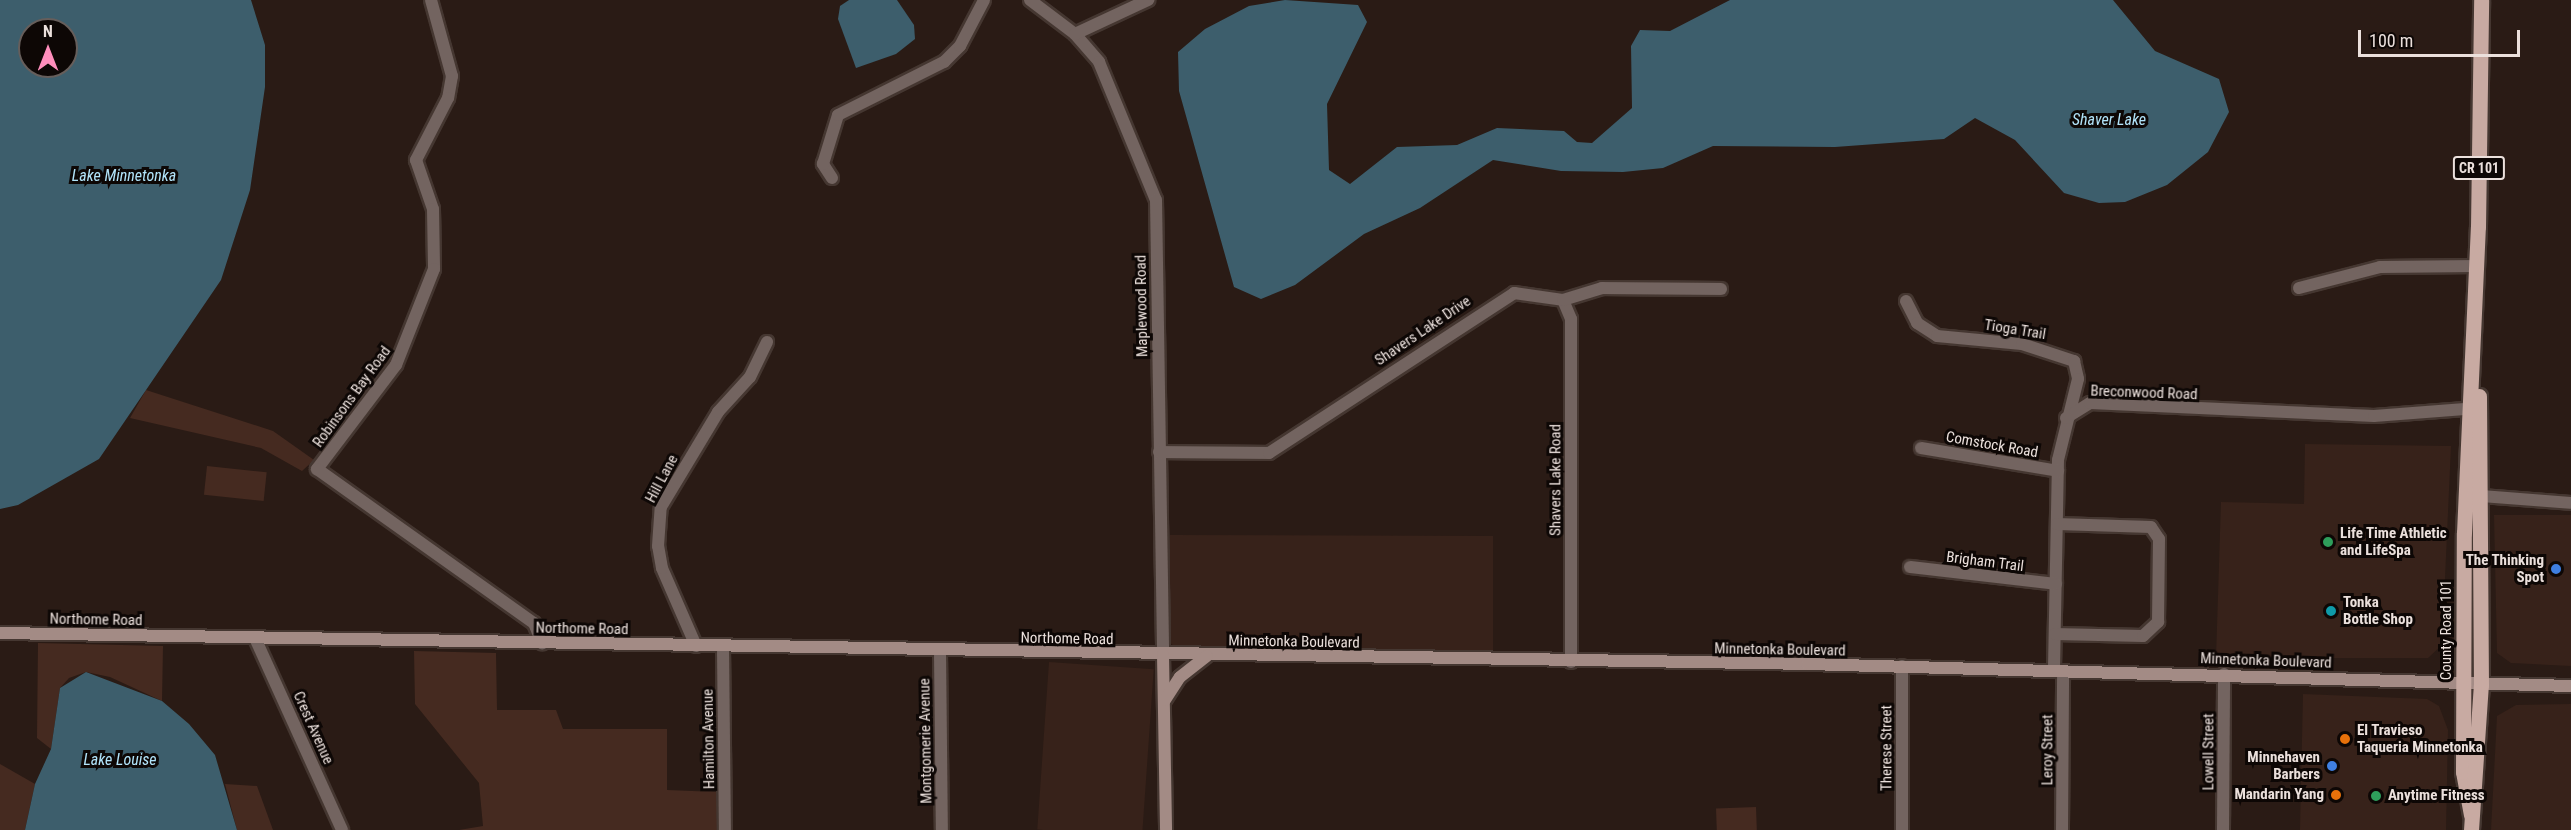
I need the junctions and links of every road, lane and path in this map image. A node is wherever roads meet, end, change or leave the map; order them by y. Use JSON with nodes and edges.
{"nodes":[{"id":1,"x":431,"y":0,"type":"edge"},
{"id":2,"x":984,"y":0,"type":"edge"},
{"id":3,"x":1030,"y":0,"type":"edge"},
{"id":4,"x":1148,"y":0,"type":"edge"},
{"id":5,"x":2481,"y":0,"type":"edge"},
{"id":6,"x":1075,"y":34,"type":"junction"},
{"id":7,"x":832,"y":178,"type":"dead end"},
{"id":8,"x":2476,"y":266,"type":"junction"},
{"id":9,"x":2299,"y":288,"type":"dead end"},
{"id":10,"x":1721,"y":289,"type":"dead end"},
{"id":11,"x":1563,"y":300,"type":"junction"},
{"id":12,"x":1906,"y":301,"type":"dead end"},
{"id":13,"x":767,"y":342,"type":"dead end"},
{"id":14,"x":2078,"y":379,"type":"junction"},
{"id":15,"x":2090,"y":403,"type":"junction"},
{"id":16,"x":2474,"y":408,"type":"junction"},
{"id":17,"x":2065,"y":419,"type":"junction"},
{"id":18,"x":1921,"y":448,"type":"dead end"},
{"id":19,"x":1159,"y":452,"type":"junction"},
{"id":20,"x":2058,"y":471,"type":"junction"},
{"id":21,"x":2481,"y":496,"type":"junction"},
{"id":22,"x":2571,"y":503,"type":"edge"},
{"id":23,"x":2057,"y":524,"type":"junction"},
{"id":24,"x":1910,"y":567,"type":"dead end"},
{"id":25,"x":2056,"y":584,"type":"junction"},
{"id":26,"x":0,"y":633,"type":"edge"},
{"id":27,"x":2055,"y":634,"type":"junction"},
{"id":28,"x":255,"y":638,"type":"junction"},
{"id":29,"x":542,"y":643,"type":"junction"},
{"id":30,"x":696,"y":646,"type":"junction"},
{"id":31,"x":723,"y":647,"type":"junction"},
{"id":32,"x":940,"y":652,"type":"junction"},
{"id":33,"x":1163,"y":655,"type":"junction"},
{"id":34,"x":1207,"y":656,"type":"junction"},
{"id":35,"x":1571,"y":662,"type":"junction"},
{"id":36,"x":1902,"y":666,"type":"junction"},
{"id":37,"x":2059,"y":671,"type":"junction"},
{"id":38,"x":2224,"y":674,"type":"junction"},
{"id":39,"x":2465,"y":684,"type":"junction"},
{"id":40,"x":2481,"y":685,"type":"junction"},
{"id":41,"x":2571,"y":686,"type":"edge"},
{"id":42,"x":1165,"y":700,"type":"junction"},
{"id":43,"x":2471,"y":822,"type":"edge"},
{"id":44,"x":342,"y":830,"type":"edge"},
{"id":45,"x":725,"y":830,"type":"edge"},
{"id":46,"x":942,"y":830,"type":"edge"},
{"id":47,"x":1166,"y":830,"type":"edge"},
{"id":48,"x":1902,"y":830,"type":"edge"},
{"id":49,"x":2062,"y":830,"type":"edge"},
{"id":50,"x":2223,"y":830,"type":"edge"}],
"edges":[{"from":1,"to":29,"type":"street","name":"Robinsons Bay Road"},
{"from":2,"to":7,"type":"street"},
{"from":3,"to":6,"type":"street","name":"Maplewood Road"},
{"from":4,"to":6,"type":"street"},
{"from":5,"to":8,"type":"main road","name":"County Road 101","number":"CR 101"},
{"from":6,"to":19,"type":"street","name":"Maplewood Road"},
{"from":8,"to":9,"type":"street"},
{"from":8,"to":16,"type":"main road","name":"County Road 101","number":"CR 101"},
{"from":10,"to":11,"type":"street","name":"Shavers Lake Drive"},
{"from":11,"to":19,"type":"street","name":"Shavers Lake Drive"},
{"from":11,"to":35,"type":"street","name":"Shavers Lake Road"},
{"from":12,"to":14,"type":"street","name":"Tioga Trail"},
{"from":13,"to":30,"type":"street","name":"Hill Lane"},
{"from":14,"to":15,"type":"street"},
{"from":14,"to":17,"type":"street"},
{"from":15,"to":16,"type":"street","name":"Breconwood Road"},
{"from":15,"to":17,"type":"street","name":"Breconwood Road"},
{"from":16,"to":21,"type":"main road","name":"County Road 101","number":"CR 101"},
{"from":16,"to":39,"type":"main road","name":"County Road 101","number":"CR 101"},
{"from":17,"to":20,"type":"street"},
{"from":18,"to":20,"type":"street","name":"Comstock Road"},
{"from":19,"to":33,"type":"street","name":"Maplewood Road"},
{"from":20,"to":23,"type":"street"},
{"from":21,"to":22,"type":"street"},
{"from":21,"to":40,"type":"main road","name":"County Road 101","number":"CR 101"},
{"from":23,"to":25,"type":"street"},
{"from":23,"to":27,"type":"street"},
{"from":24,"to":25,"type":"street","name":"Brigham Trail"},
{"from":25,"to":27,"type":"street"},
{"from":26,"to":28,"type":"street","name":"Northome Road"},
{"from":27,"to":37,"type":"street"},
{"from":28,"to":29,"type":"street","name":"Northome Road"},
{"from":28,"to":44,"type":"street","name":"Crest Avenue"},
{"from":29,"to":30,"type":"street","name":"Northome Road"},
{"from":30,"to":31,"type":"street","name":"Northome Road"},
{"from":31,"to":32,"type":"street","name":"Northome Road"},
{"from":31,"to":45,"type":"street","name":"Hamilton Avenue"},
{"from":32,"to":33,"type":"street","name":"Northome Road"},
{"from":32,"to":46,"type":"street","name":"Montgomerie Avenue"},
{"from":33,"to":34,"type":"street","name":"Minnetonka Boulevard"},
{"from":33,"to":42,"type":"street"},
{"from":34,"to":35,"type":"street","name":"Minnetonka Boulevard"},
{"from":34,"to":42,"type":"street"},
{"from":35,"to":36,"type":"street","name":"Minnetonka Boulevard"},
{"from":36,"to":37,"type":"street","name":"Minnetonka Boulevard"},
{"from":36,"to":48,"type":"street","name":"Therese Street"},
{"from":37,"to":38,"type":"street","name":"Minnetonka Boulevard"},
{"from":37,"to":49,"type":"street","name":"Leroy Street"},
{"from":38,"to":39,"type":"street","name":"Minnetonka Boulevard"},
{"from":38,"to":50,"type":"street","name":"Lowell Street"},
{"from":39,"to":40,"type":"street","name":"Minnetonka Boulevard"},
{"from":39,"to":43,"type":"main road","name":"County Road 101","number":"CR 101"},
{"from":40,"to":41,"type":"street","name":"Minnetonka Boulevard"},
{"from":40,"to":43,"type":"main road","name":"County Road 101","number":"CR 101"},
{"from":42,"to":47,"type":"street"}]}
